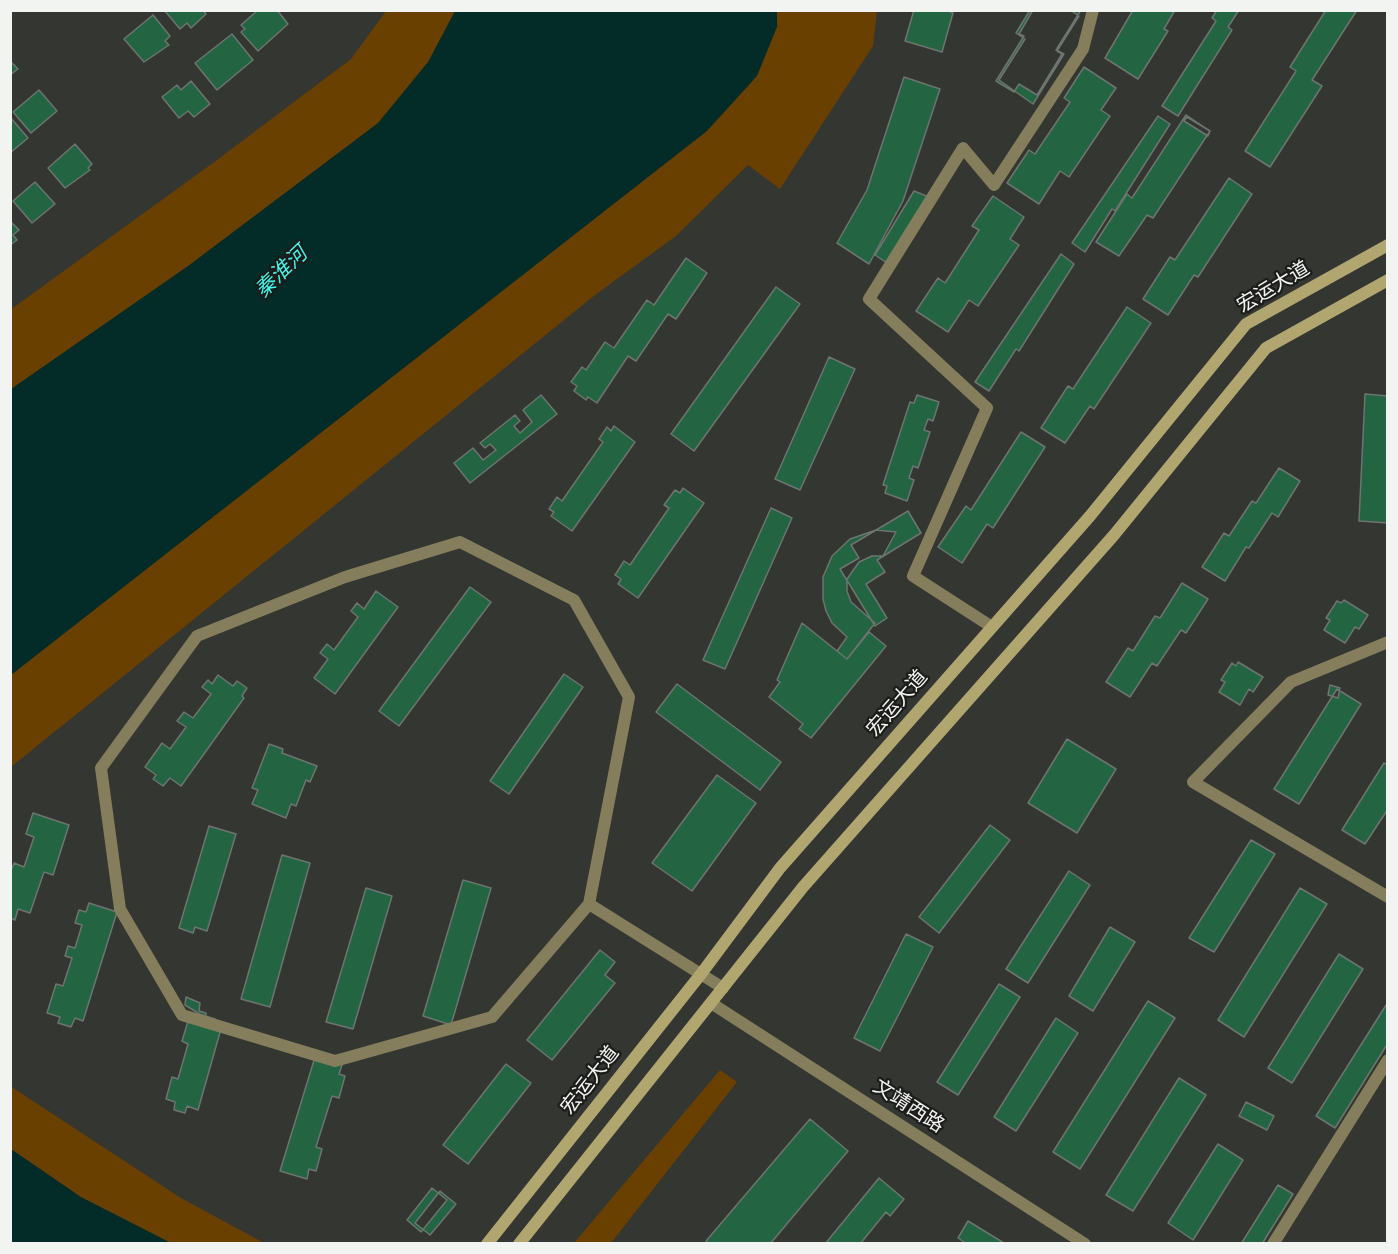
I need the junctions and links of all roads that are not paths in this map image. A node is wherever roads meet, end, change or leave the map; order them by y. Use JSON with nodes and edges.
{"nodes":[{"id":1,"x":1093,"y":10,"type":"edge"},
{"id":2,"x":1388,"y":245,"type":"edge"},
{"id":3,"x":1388,"y":280,"type":"edge"},
{"id":4,"x":992,"y":627,"type":"junction"},
{"id":5,"x":1388,"y":642,"type":"edge"},
{"id":6,"x":1388,"y":897,"type":"edge"},
{"id":7,"x":589,"y":904,"type":"junction"},
{"id":8,"x":701,"y":974,"type":"junction"},
{"id":9,"x":723,"y":987,"type":"junction"},
{"id":10,"x":711,"y":1004,"type":"junction"},
{"id":11,"x":1388,"y":1060,"type":"edge"},
{"id":12,"x":487,"y":1244,"type":"edge"},
{"id":13,"x":519,"y":1244,"type":"edge"},
{"id":14,"x":1085,"y":1244,"type":"edge"},
{"id":15,"x":1273,"y":1244,"type":"edge"}],
"edges":[{"from":1,"to":4,"type":"street"},
{"from":2,"to":4,"type":"main road","name":"宏运大道"},
{"from":3,"to":9,"type":"main road"},
{"from":4,"to":8,"type":"main road","name":"宏运大道"},
{"from":5,"to":6,"type":"street"},
{"from":7,"to":7,"type":"street"},
{"from":7,"to":8,"type":"street"},
{"from":8,"to":9,"type":"street"},
{"from":8,"to":12,"type":"main road","name":"宏运大道"},
{"from":9,"to":10,"type":"main road"},
{"from":10,"to":13,"type":"main road"},
{"from":10,"to":14,"type":"street","name":"文靖西路"},
{"from":11,"to":15,"type":"street"}]}
